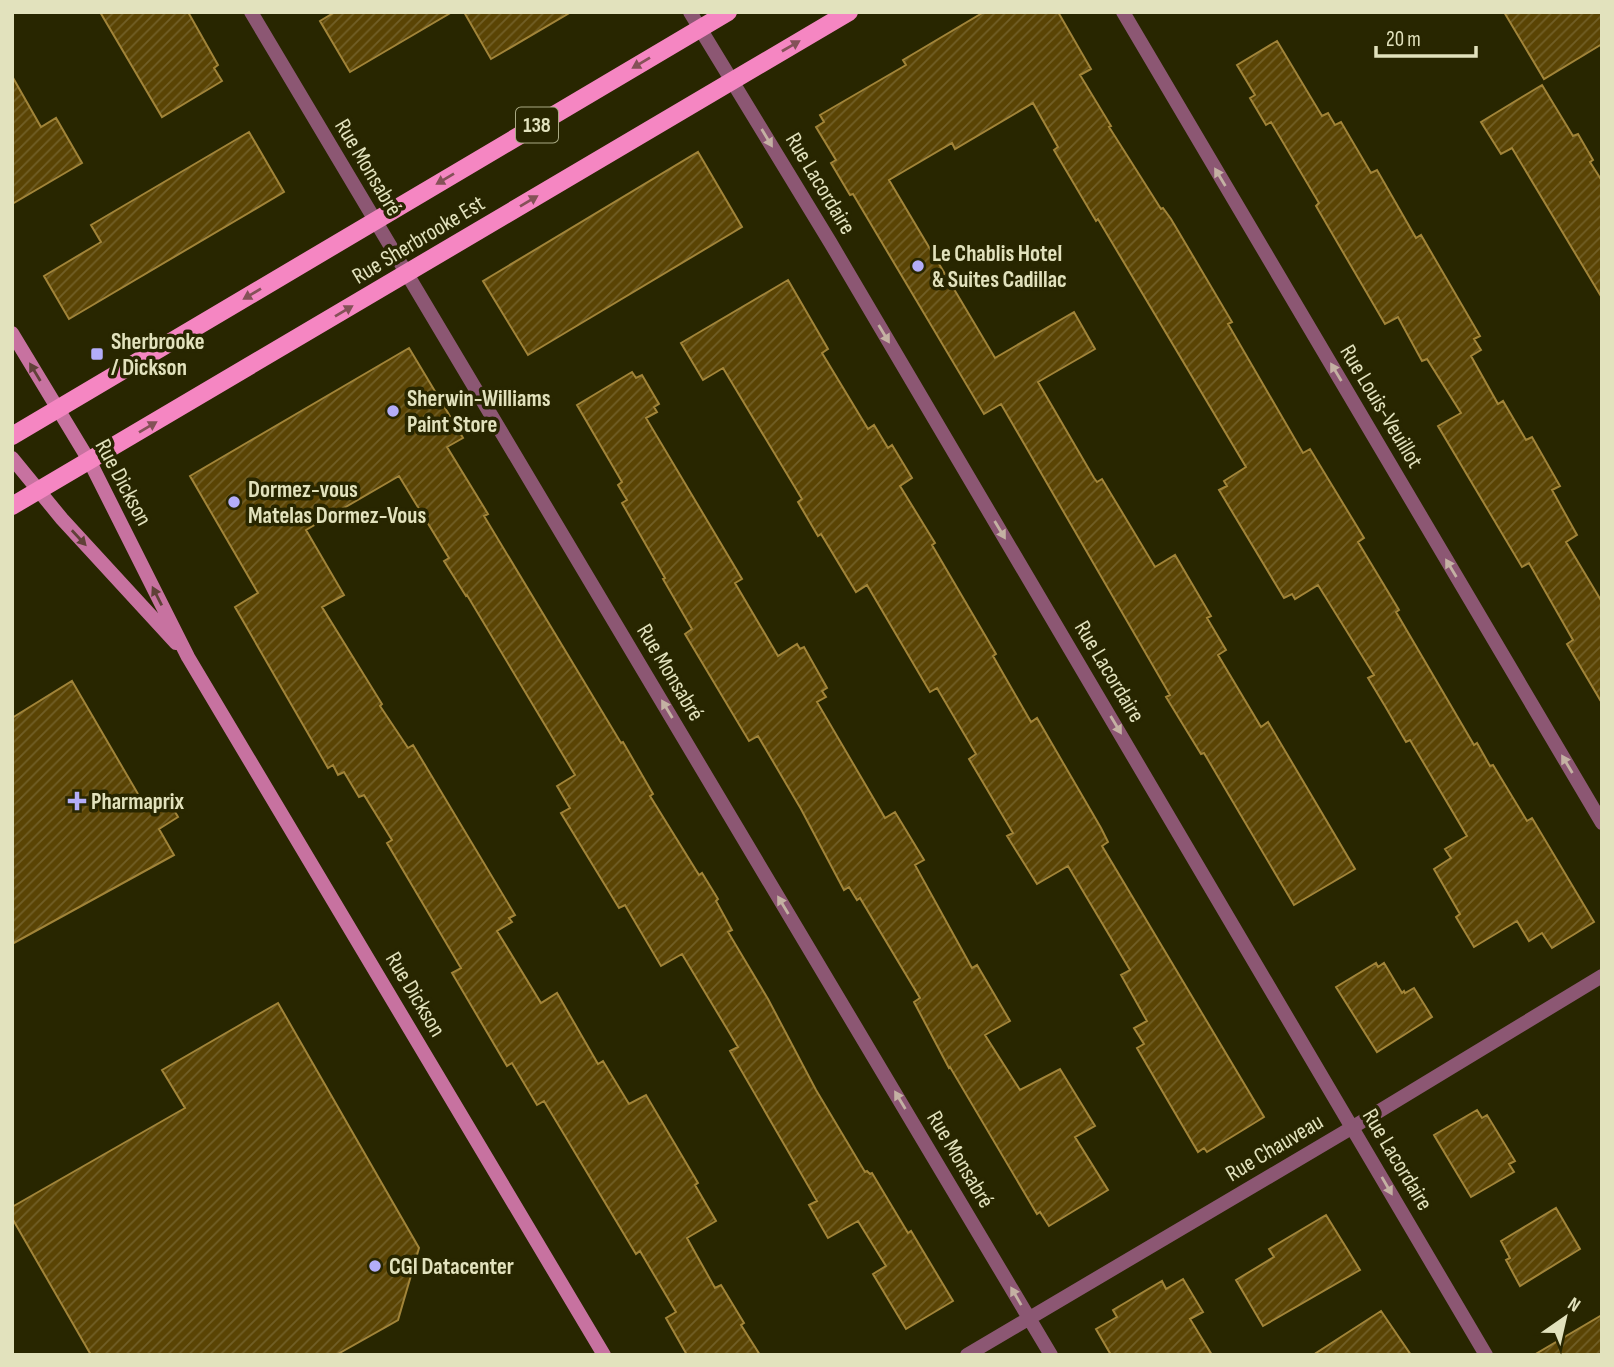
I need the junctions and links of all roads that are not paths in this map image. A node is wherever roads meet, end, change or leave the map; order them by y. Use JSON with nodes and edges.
{"nodes":[{"id":1,"x":251,"y":12,"type":"edge"},
{"id":2,"x":690,"y":12,"type":"edge"},
{"id":3,"x":728,"y":12,"type":"edge"},
{"id":4,"x":849,"y":12,"type":"edge"},
{"id":5,"x":1123,"y":12,"type":"edge"},
{"id":6,"x":700,"y":29,"type":"junction"},
{"id":7,"x":732,"y":80,"type":"junction"},
{"id":8,"x":374,"y":221,"type":"junction"},
{"id":9,"x":407,"y":274,"type":"junction"},
{"id":10,"x":12,"y":333,"type":"edge"},
{"id":11,"x":59,"y":410,"type":"junction"},
{"id":12,"x":12,"y":436,"type":"edge"},
{"id":13,"x":12,"y":458,"type":"edge"},
{"id":14,"x":90,"y":462,"type":"junction"},
{"id":15,"x":39,"y":492,"type":"junction"},
{"id":16,"x":12,"y":506,"type":"edge"},
{"id":17,"x":188,"y":657,"type":"junction"},
{"id":18,"x":1602,"y":823,"type":"edge"},
{"id":19,"x":1602,"y":976,"type":"edge"},
{"id":20,"x":1353,"y":1127,"type":"junction"},
{"id":21,"x":1029,"y":1318,"type":"junction"},
{"id":22,"x":604,"y":1355,"type":"edge"},
{"id":23,"x":967,"y":1355,"type":"edge"},
{"id":24,"x":1051,"y":1355,"type":"edge"},
{"id":25,"x":1486,"y":1355,"type":"edge"}],
"edges":[{"from":1,"to":8,"type":"street","name":"Rue Monsabré"},
{"from":2,"to":6,"type":"street","name":"Rue Lacordaire"},
{"from":3,"to":6,"type":"main road","name":"Rue Sherbrooke Est","number":"138"},
{"from":7,"to":4,"type":"main road","name":"Rue Sherbrooke Est","one_way":true},
{"from":18,"to":5,"type":"street","name":"Rue Louis-Veuillot","one_way":true},
{"from":6,"to":7,"type":"street","name":"Rue Lacordaire"},
{"from":6,"to":8,"type":"main road","name":"Rue Sherbrooke Est","number":"138","one_way":true},
{"from":9,"to":7,"type":"main road","name":"Rue Sherbrooke Est","one_way":true},
{"from":7,"to":20,"type":"street","name":"Rue Lacordaire","one_way":true},
{"from":8,"to":9,"type":"street","name":"Rue Monsabré"},
{"from":8,"to":11,"type":"main road","name":"Rue Sherbrooke Est","number":"138","one_way":true},
{"from":14,"to":9,"type":"main road","name":"Rue Sherbrooke Est","one_way":true},
{"from":21,"to":9,"type":"street","name":"Rue Monsabré","one_way":true},
{"from":11,"to":10,"type":"main road","name":"Rue Dickson","one_way":true},
{"from":11,"to":12,"type":"main road","name":"Rue Sherbrooke Est","number":"138"},
{"from":11,"to":14,"type":"main road","name":"Rue Dickson"},
{"from":13,"to":15,"type":"main road","name":"Rue Dickson"},
{"from":14,"to":15,"type":"main road","name":"Rue Sherbrooke Est"},
{"from":17,"to":14,"type":"main road","name":"Rue Dickson","one_way":true},
{"from":15,"to":16,"type":"main road","name":"Rue Sherbrooke Est"},
{"from":15,"to":17,"type":"main road","name":"Rue Dickson","one_way":true},
{"from":17,"to":22,"type":"main road","name":"Rue Dickson"},
{"from":19,"to":20,"type":"street","name":"Rue Chauveau"},
{"from":20,"to":21,"type":"street","name":"Rue Chauveau"},
{"from":20,"to":25,"type":"street","name":"Rue Lacordaire","one_way":true},
{"from":21,"to":23,"type":"street","name":"Rue Chauveau"},
{"from":21,"to":24,"type":"street","name":"Rue Monsabré"}]}
